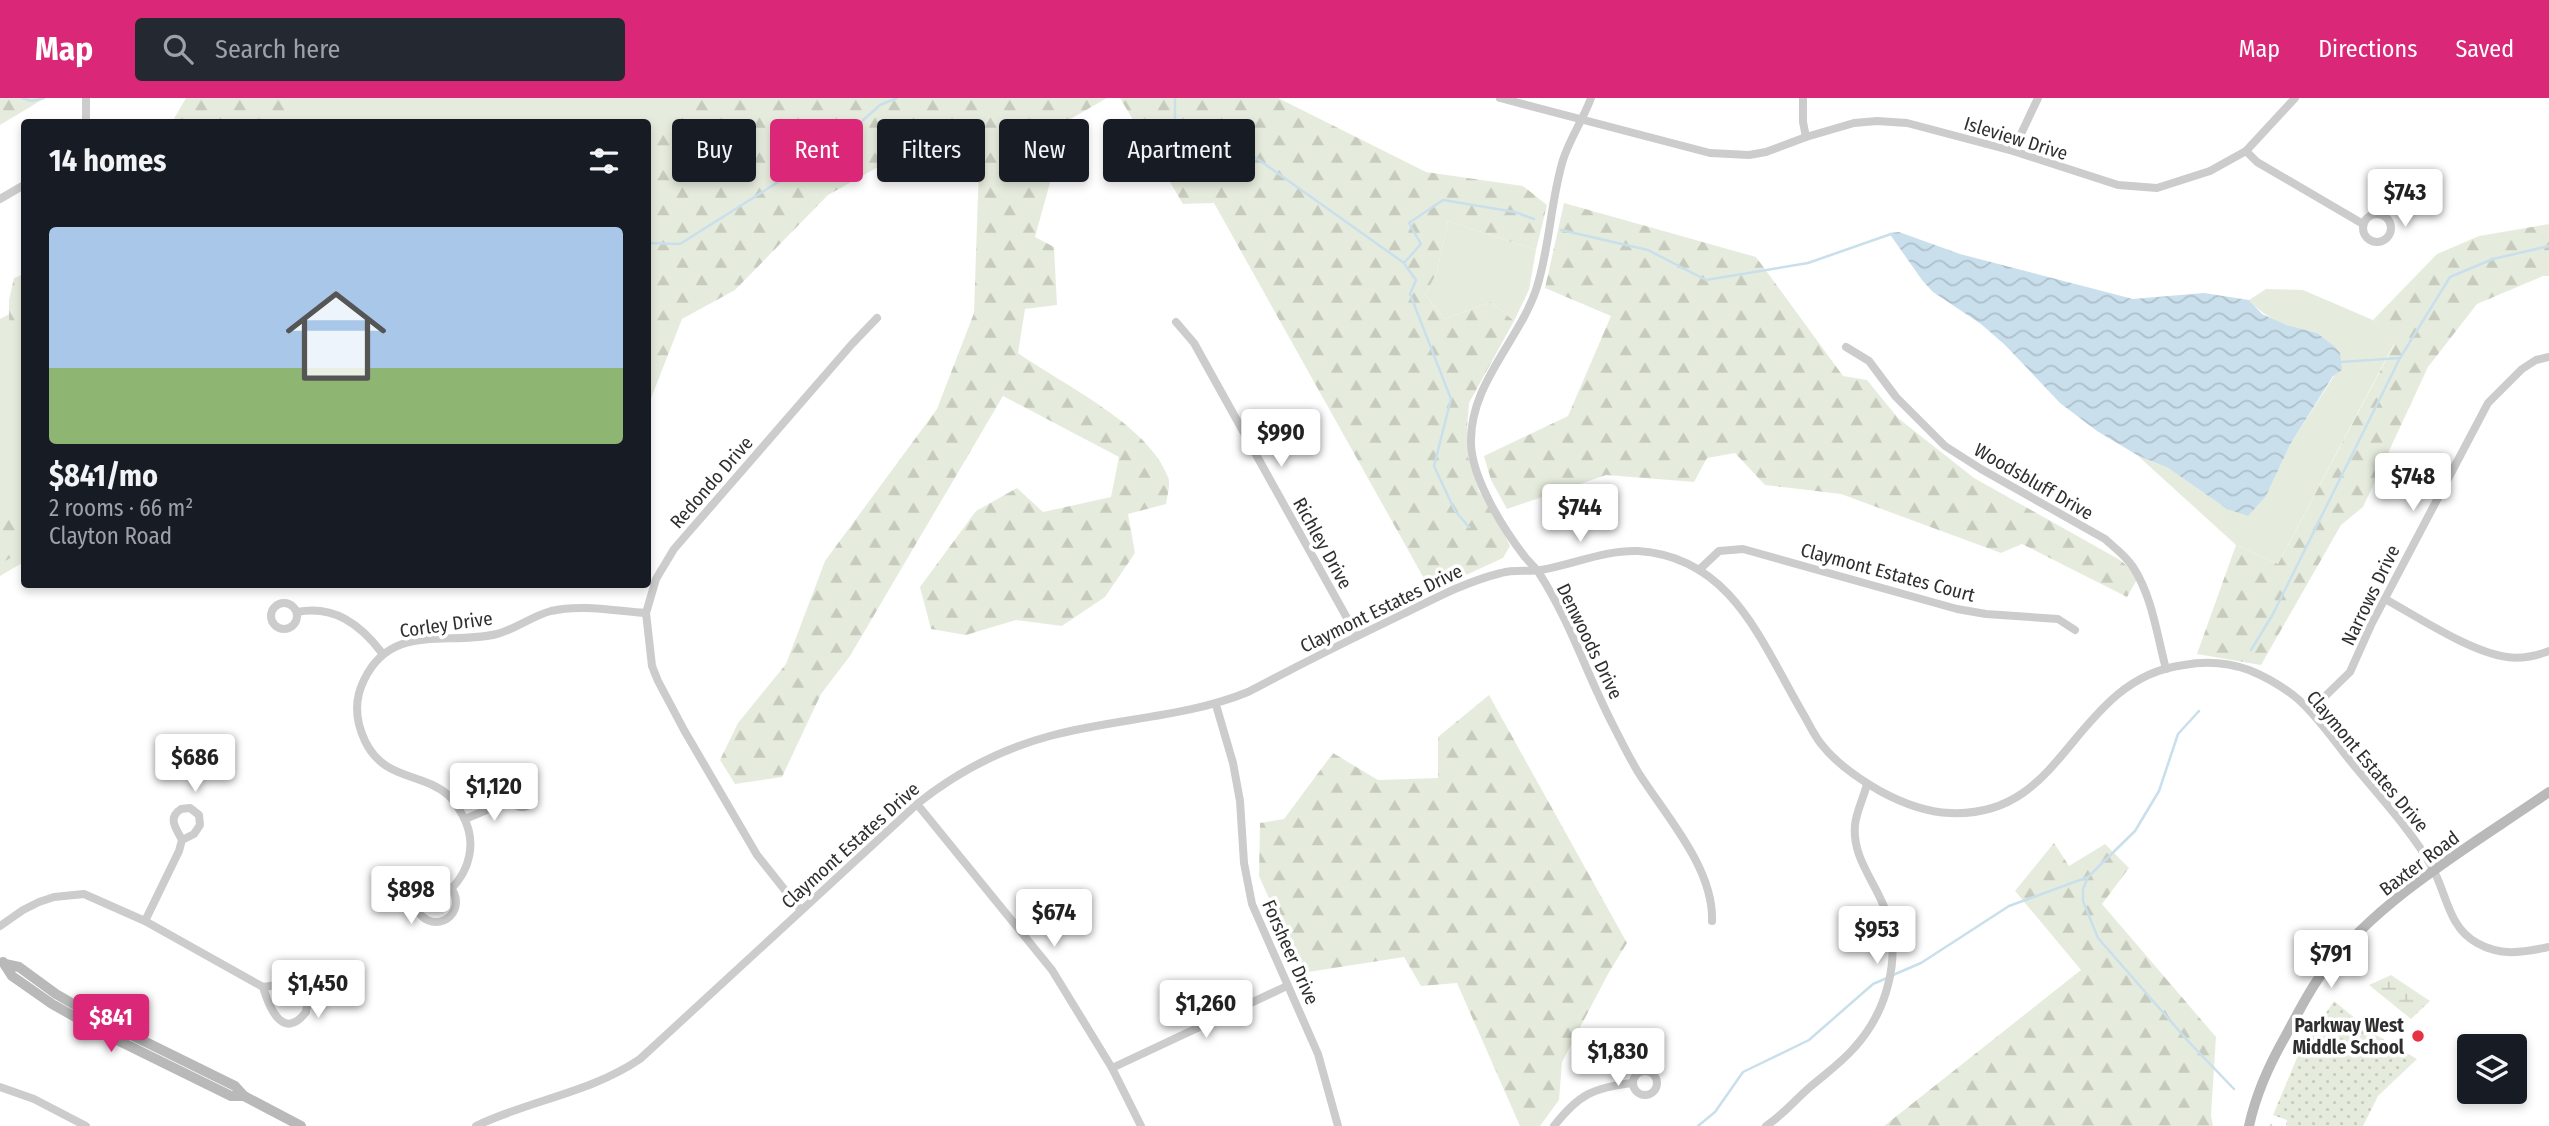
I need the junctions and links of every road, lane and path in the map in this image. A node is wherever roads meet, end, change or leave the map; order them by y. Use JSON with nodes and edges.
{"nodes":[{"id":1,"x":86,"y":98,"type":"edge"},
{"id":2,"x":1500,"y":98,"type":"edge"},
{"id":3,"x":1591,"y":98,"type":"edge"},
{"id":4,"x":1803,"y":98,"type":"edge"},
{"id":5,"x":2038,"y":98,"type":"edge"},
{"id":6,"x":2295,"y":98,"type":"edge"},
{"id":7,"x":86,"y":119,"type":"edge"},
{"id":8,"x":1584,"y":120,"type":"junction"},
{"id":9,"x":1806,"y":137,"type":"junction"},
{"id":10,"x":2013,"y":151,"type":"junction"},
{"id":11,"x":2246,"y":151,"type":"junction"},
{"id":12,"x":21,"y":187,"type":"edge"},
{"id":13,"x":0,"y":199,"type":"edge"},
{"id":14,"x":2363,"y":224,"type":"dead end"},
{"id":15,"x":877,"y":318,"type":"dead end"},
{"id":16,"x":1176,"y":321,"type":"dead end"},
{"id":17,"x":1846,"y":347,"type":"dead end"},
{"id":18,"x":2549,"y":356,"type":"edge"},
{"id":19,"x":1699,"y":570,"type":"junction"},
{"id":20,"x":1538,"y":571,"type":"junction"},
{"id":21,"x":2385,"y":599,"type":"junction"},
{"id":22,"x":297,"y":612,"type":"dead end"},
{"id":23,"x":646,"y":613,"type":"junction"},
{"id":24,"x":2075,"y":630,"type":"dead end"},
{"id":25,"x":1357,"y":636,"type":"junction"},
{"id":26,"x":2549,"y":651,"type":"edge"},
{"id":27,"x":382,"y":653,"type":"junction"},
{"id":28,"x":2166,"y":668,"type":"junction"},
{"id":29,"x":1216,"y":705,"type":"junction"},
{"id":30,"x":2310,"y":712,"type":"junction"},
{"id":31,"x":1867,"y":784,"type":"junction"},
{"id":32,"x":2549,"y":792,"type":"edge"},
{"id":33,"x":511,"y":800,"type":"dead end"},
{"id":34,"x":917,"y":803,"type":"junction"},
{"id":35,"x":465,"y":820,"type":"junction"},
{"id":36,"x":182,"y":840,"type":"dead end"},
{"id":37,"x":2434,"y":871,"type":"junction"},
{"id":38,"x":451,"y":889,"type":"junction"},
{"id":39,"x":800,"y":909,"type":"junction"},
{"id":40,"x":145,"y":921,"type":"junction"},
{"id":41,"x":1712,"y":921,"type":"dead end"},
{"id":42,"x":0,"y":926,"type":"edge"},
{"id":43,"x":2549,"y":947,"type":"edge"},
{"id":44,"x":3,"y":962,"type":"edge"},
{"id":45,"x":1287,"y":986,"type":"junction"},
{"id":46,"x":263,"y":987,"type":"junction"},
{"id":47,"x":1112,"y":1068,"type":"junction"},
{"id":48,"x":1632,"y":1083,"type":"dead end"},
{"id":49,"x":0,"y":1087,"type":"edge"},
{"id":50,"x":86,"y":1126,"type":"edge"},
{"id":51,"x":301,"y":1126,"type":"edge"},
{"id":52,"x":478,"y":1126,"type":"edge"},
{"id":53,"x":1141,"y":1126,"type":"edge"},
{"id":54,"x":1338,"y":1126,"type":"edge"},
{"id":55,"x":1554,"y":1126,"type":"edge"},
{"id":56,"x":1766,"y":1126,"type":"edge"},
{"id":57,"x":2249,"y":1126,"type":"edge"}],
"edges":[{"from":1,"to":7,"type":"street"},
{"from":2,"to":8,"type":"street","name":"Isleview Drive"},
{"from":3,"to":8,"type":"street","name":"Denwoods Drive"},
{"from":4,"to":9,"type":"street"},
{"from":5,"to":10,"type":"street"},
{"from":6,"to":11,"type":"street","name":"Isleview Drive"},
{"from":8,"to":9,"type":"street","name":"Isleview Drive"},
{"from":8,"to":20,"type":"street","name":"Denwoods Drive"},
{"from":9,"to":10,"type":"street","name":"Isleview Drive"},
{"from":10,"to":11,"type":"street","name":"Isleview Drive"},
{"from":11,"to":14,"type":"street"},
{"from":12,"to":13,"type":"street"},
{"from":15,"to":23,"type":"street","name":"Redondo Drive"},
{"from":16,"to":25,"type":"street","name":"Richley Drive"},
{"from":17,"to":28,"type":"street","name":"Woodsbluff Drive"},
{"from":18,"to":21,"type":"street","name":"Narrows Drive"},
{"from":19,"to":20,"type":"street","name":"Claymont Estates Drive"},
{"from":19,"to":24,"type":"street","name":"Claymont Estates Court"},
{"from":19,"to":31,"type":"street","name":"Claymont Estates Drive"},
{"from":20,"to":25,"type":"street","name":"Claymont Estates Drive"},
{"from":20,"to":41,"type":"street","name":"Denwoods Drive"},
{"from":21,"to":26,"type":"street"},
{"from":21,"to":30,"type":"street","name":"Narrows Drive"},
{"from":22,"to":27,"type":"street"},
{"from":23,"to":27,"type":"street","name":"Corley Drive"},
{"from":23,"to":39,"type":"street","name":"Redondo Drive"},
{"from":25,"to":29,"type":"street","name":"Claymont Estates Drive"},
{"from":27,"to":35,"type":"street","name":"Corley Drive"},
{"from":28,"to":30,"type":"street","name":"Claymont Estates Drive"},
{"from":28,"to":31,"type":"street","name":"Claymont Estates Drive"},
{"from":29,"to":34,"type":"street","name":"Claymont Estates Drive"},
{"from":29,"to":45,"type":"street","name":"Forsheer Drive"},
{"from":30,"to":37,"type":"street","name":"Claymont Estates Drive"},
{"from":31,"to":56,"type":"street"},
{"from":32,"to":37,"type":"main road","name":"Baxter Road"},
{"from":33,"to":35,"type":"street"},
{"from":34,"to":39,"type":"street","name":"Claymont Estates Drive"},
{"from":34,"to":47,"type":"street"},
{"from":35,"to":38,"type":"street","name":"Corley Drive"},
{"from":36,"to":40,"type":"street"},
{"from":37,"to":43,"type":"street","name":"Claymont Estates Drive"},
{"from":37,"to":57,"type":"main road","name":"Baxter Road"},
{"from":38,"to":38,"type":"street","name":"Corley Drive"},
{"from":39,"to":52,"type":"street","name":"Claymont Estates Drive"},
{"from":40,"to":42,"type":"street"},
{"from":40,"to":46,"type":"street"},
{"from":44,"to":51,"type":"main road"},
{"from":45,"to":47,"type":"street"},
{"from":45,"to":54,"type":"street","name":"Forsheer Drive"},
{"from":46,"to":46,"type":"street"},
{"from":47,"to":53,"type":"street"},
{"from":48,"to":55,"type":"street"},
{"from":49,"to":50,"type":"street"}]}
